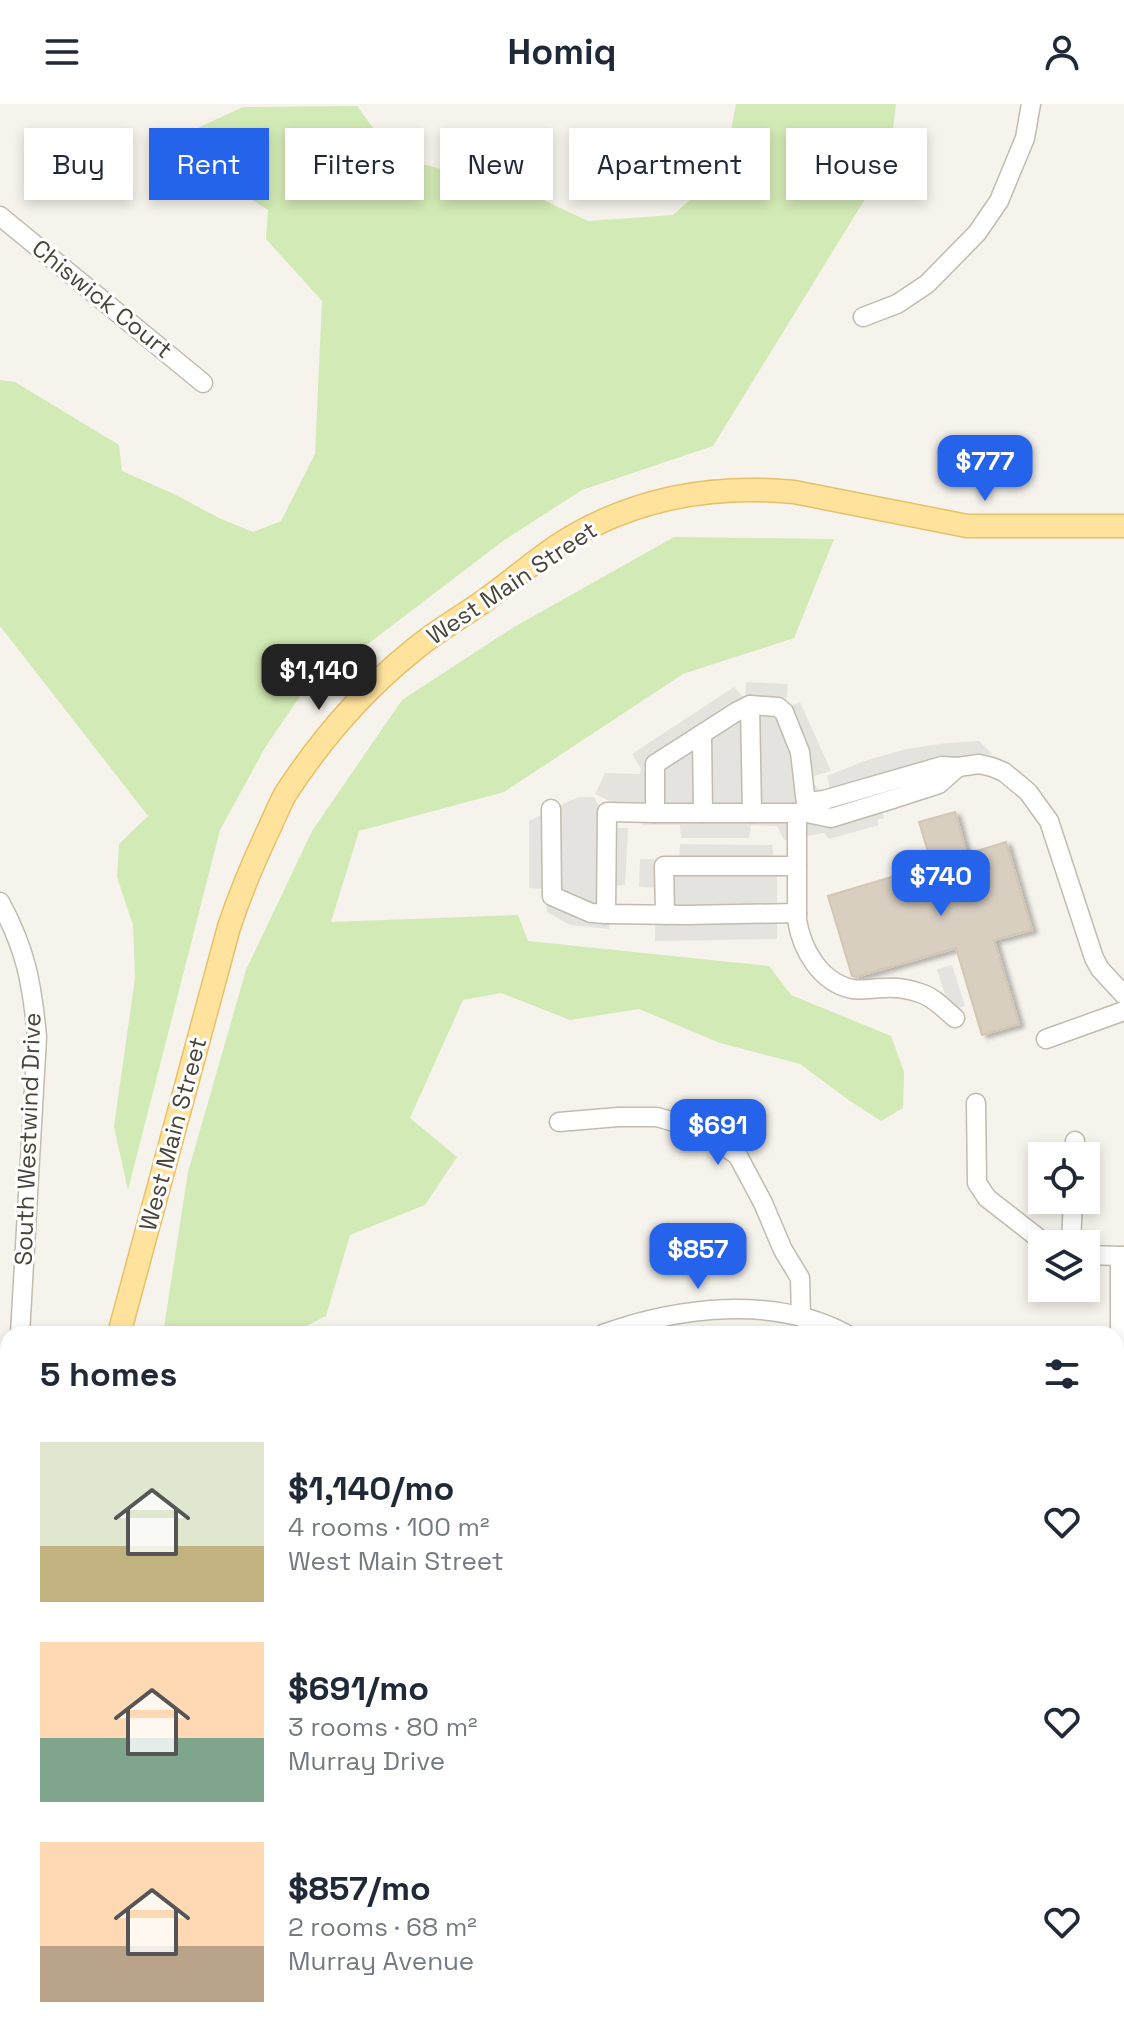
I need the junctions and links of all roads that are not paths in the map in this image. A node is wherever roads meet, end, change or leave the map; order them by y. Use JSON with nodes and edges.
{"nodes":[{"id":1,"x":1031,"y":104,"type":"edge"},
{"id":2,"x":0,"y":216,"type":"edge"},
{"id":3,"x":863,"y":317,"type":"dead end"},
{"id":4,"x":203,"y":383,"type":"dead end"},
{"id":5,"x":1124,"y":526,"type":"edge"},
{"id":6,"x":750,"y":705,"type":"junction"},
{"id":7,"x":702,"y":734,"type":"junction"},
{"id":8,"x":551,"y":809,"type":"dead end"},
{"id":9,"x":803,"y":809,"type":"junction"},
{"id":10,"x":655,"y":813,"type":"junction"},
{"id":11,"x":703,"y":813,"type":"junction"},
{"id":12,"x":752,"y":813,"type":"junction"},
{"id":13,"x":797,"y":866,"type":"junction"},
{"id":14,"x":0,"y":902,"type":"edge"},
{"id":15,"x":797,"y":913,"type":"junction"},
{"id":16,"x":606,"y":914,"type":"junction"},
{"id":17,"x":665,"y":915,"type":"junction"},
{"id":18,"x":1124,"y":995,"type":"edge"},
{"id":19,"x":1124,"y":1011,"type":"edge"},
{"id":20,"x":955,"y":1018,"type":"dead end"},
{"id":21,"x":1046,"y":1039,"type":"dead end"},
{"id":22,"x":976,"y":1103,"type":"dead end"},
{"id":23,"x":559,"y":1122,"type":"dead end"},
{"id":24,"x":1028,"y":1230,"type":"edge"},
{"id":25,"x":1100,"y":1255,"type":"edge"},
{"id":26,"x":1122,"y":1256,"type":"edge"},
{"id":27,"x":801,"y":1316,"type":"junction"},
{"id":28,"x":20,"y":1326,"type":"edge"},
{"id":29,"x":121,"y":1326,"type":"edge"},
{"id":30,"x":630,"y":1326,"type":"edge"},
{"id":31,"x":826,"y":1326,"type":"edge"},
{"id":32,"x":1120,"y":1326,"type":"edge"}],
"edges":[{"from":1,"to":3,"type":"street"},
{"from":2,"to":4,"type":"street","name":"Chiswick Court"},
{"from":5,"to":29,"type":"main road","name":"West Main Street"},
{"from":6,"to":7,"type":"street"},
{"from":6,"to":9,"type":"street"},
{"from":6,"to":12,"type":"street"},
{"from":7,"to":10,"type":"street"},
{"from":7,"to":11,"type":"street"},
{"from":8,"to":16,"type":"street"},
{"from":9,"to":12,"type":"street"},
{"from":9,"to":13,"type":"street"},
{"from":9,"to":18,"type":"street"},
{"from":10,"to":11,"type":"street"},
{"from":10,"to":16,"type":"street"},
{"from":11,"to":12,"type":"street"},
{"from":13,"to":15,"type":"street"},
{"from":13,"to":17,"type":"street"},
{"from":14,"to":28,"type":"street","name":"South Westwind Drive"},
{"from":15,"to":17,"type":"street"},
{"from":15,"to":20,"type":"street"},
{"from":16,"to":17,"type":"street"},
{"from":19,"to":21,"type":"street"},
{"from":22,"to":24,"type":"street"},
{"from":23,"to":27,"type":"street"},
{"from":25,"to":26,"type":"street"},
{"from":26,"to":32,"type":"street"},
{"from":27,"to":30,"type":"street"},
{"from":27,"to":31,"type":"street"}]}
